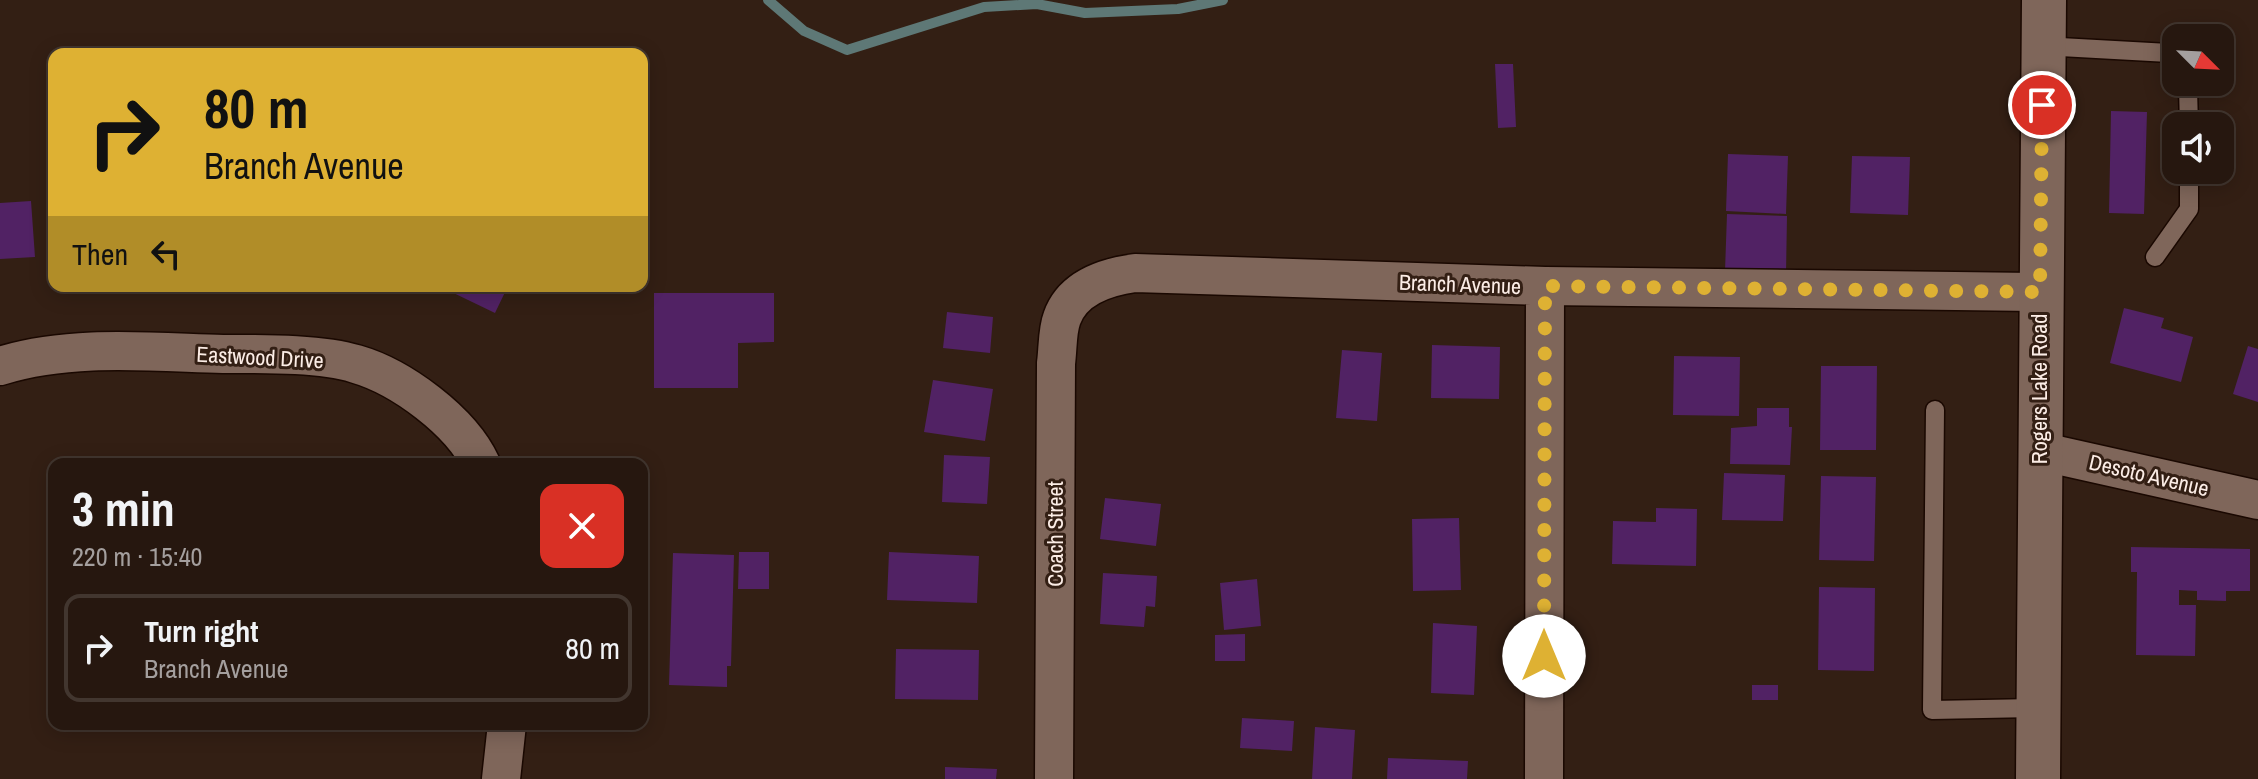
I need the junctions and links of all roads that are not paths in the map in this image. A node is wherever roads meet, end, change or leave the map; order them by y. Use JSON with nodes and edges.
{"nodes":[{"id":1,"x":2044,"y":0,"type":"edge"},
{"id":2,"x":2042,"y":46,"type":"junction"},
{"id":3,"x":2162,"y":53,"type":"edge"},
{"id":4,"x":2189,"y":184,"type":"edge"},
{"id":5,"x":2155,"y":257,"type":"dead end"},
{"id":6,"x":1545,"y":286,"type":"junction"},
{"id":7,"x":2040,"y":292,"type":"junction"},
{"id":8,"x":1077,"y":294,"type":"joint"},
{"id":9,"x":0,"y":366,"type":"edge"},
{"id":10,"x":1935,"y":410,"type":"dead end"},
{"id":11,"x":2039,"y":451,"type":"junction"},
{"id":12,"x":477,"y":458,"type":"edge"},
{"id":13,"x":2258,"y":500,"type":"edge"},
{"id":14,"x":2038,"y":708,"type":"junction"},
{"id":15,"x":506,"y":730,"type":"edge"},
{"id":16,"x":501,"y":779,"type":"edge"},
{"id":17,"x":1054,"y":779,"type":"edge"},
{"id":18,"x":1544,"y":779,"type":"edge"},
{"id":19,"x":2038,"y":779,"type":"edge"}],
"edges":[{"from":1,"to":2,"type":"main road","name":"Rogers Lake Road"},
{"from":2,"to":3,"type":"lane"},
{"from":2,"to":7,"type":"main road","name":"Rogers Lake Road"},
{"from":4,"to":5,"type":"lane"},
{"from":6,"to":7,"type":"street","name":"Branch Avenue"},
{"from":6,"to":8,"type":"street","name":"Branch Avenue"},
{"from":6,"to":18,"type":"street"},
{"from":7,"to":11,"type":"main road","name":"Rogers Lake Road"},
{"from":8,"to":17,"type":"street","name":"Coach Street"},
{"from":9,"to":12,"type":"street","name":"Eastwood Drive"},
{"from":10,"to":14,"type":"lane"},
{"from":11,"to":13,"type":"street","name":"Desoto Avenue"},
{"from":11,"to":14,"type":"main road","name":"Rogers Lake Road"},
{"from":14,"to":19,"type":"main road","name":"Rogers Lake Road"},
{"from":15,"to":16,"type":"street"}]}
